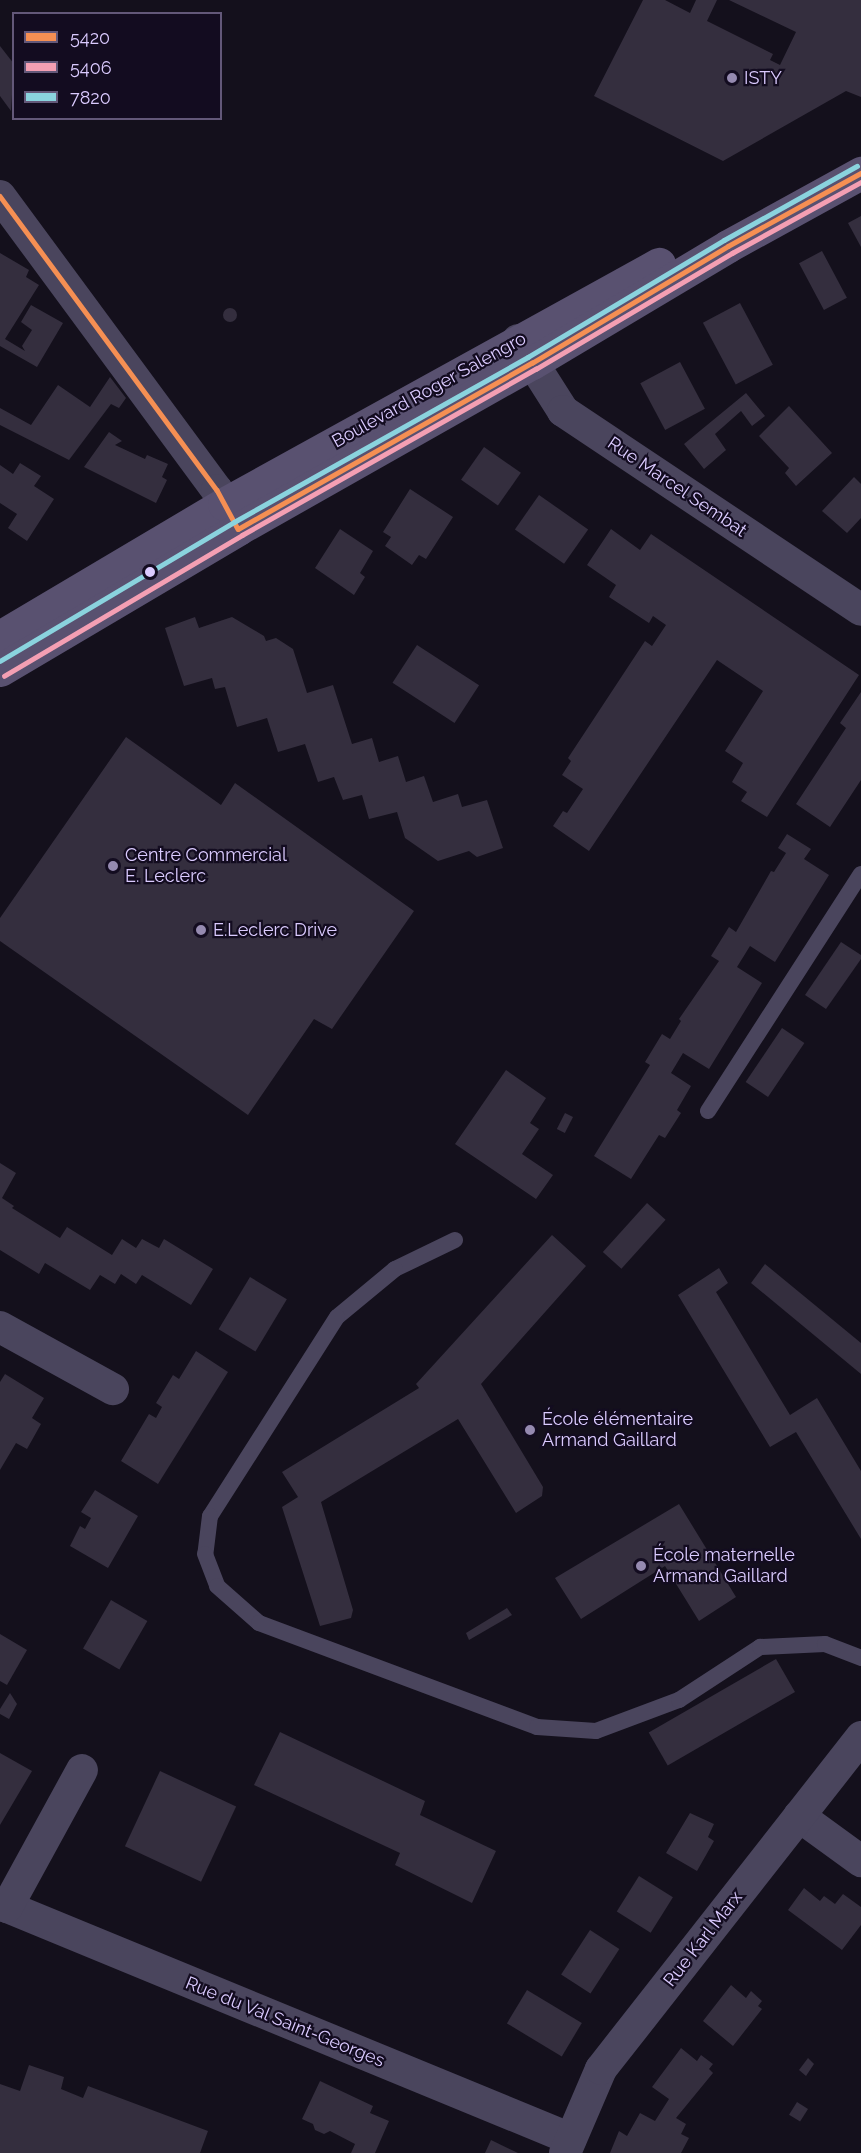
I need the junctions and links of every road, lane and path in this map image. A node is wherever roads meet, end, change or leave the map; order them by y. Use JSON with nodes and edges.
{"nodes":[{"id":1,"x":861,"y":148,"type":"edge"},
{"id":2,"x":861,"y":173,"type":"edge"},
{"id":3,"x":0,"y":196,"type":"edge"},
{"id":4,"x":525,"y":351,"type":"junction"},
{"id":5,"x":231,"y":517,"type":"junction"},
{"id":6,"x":861,"y":610,"type":"edge"},
{"id":7,"x":0,"y":637,"type":"edge"},
{"id":8,"x":0,"y":670,"type":"edge"},
{"id":9,"x":861,"y":874,"type":"edge"},
{"id":10,"x":708,"y":1111,"type":"dead end"},
{"id":11,"x":455,"y":1240,"type":"dead end"},
{"id":12,"x":0,"y":1327,"type":"edge"},
{"id":13,"x":113,"y":1389,"type":"dead end"},
{"id":14,"x":861,"y":1658,"type":"edge"},
{"id":15,"x":861,"y":1737,"type":"edge"},
{"id":16,"x":82,"y":1770,"type":"dead end"},
{"id":17,"x":799,"y":1816,"type":"junction"},
{"id":18,"x":861,"y":1861,"type":"edge"},
{"id":19,"x":4,"y":1905,"type":"edge"},
{"id":20,"x":568,"y":2146,"type":"edge"}],
"edges":[{"from":1,"to":4,"type":"main road","name":"Boulevard Roger Salengro"},
{"from":2,"to":4,"type":"main road","name":"Boulevard Roger Salengro"},
{"from":3,"to":5,"type":"street"},
{"from":4,"to":5,"type":"main road","name":"Boulevard Roger Salengro"},
{"from":4,"to":6,"type":"street","name":"Rue Marcel Sembat"},
{"from":5,"to":7,"type":"main road","name":"Boulevard Roger Salengro"},
{"from":5,"to":8,"type":"main road","name":"Boulevard Roger Salengro"},
{"from":9,"to":10,"type":"lane"},
{"from":11,"to":14,"type":"lane"},
{"from":12,"to":13,"type":"street"},
{"from":15,"to":17,"type":"street","name":"Rue Karl Marx"},
{"from":16,"to":19,"type":"street"},
{"from":17,"to":18,"type":"street"},
{"from":17,"to":20,"type":"street","name":"Rue Karl Marx"},
{"from":19,"to":20,"type":"street","name":"Rue du Val Saint-Georges"}]}
